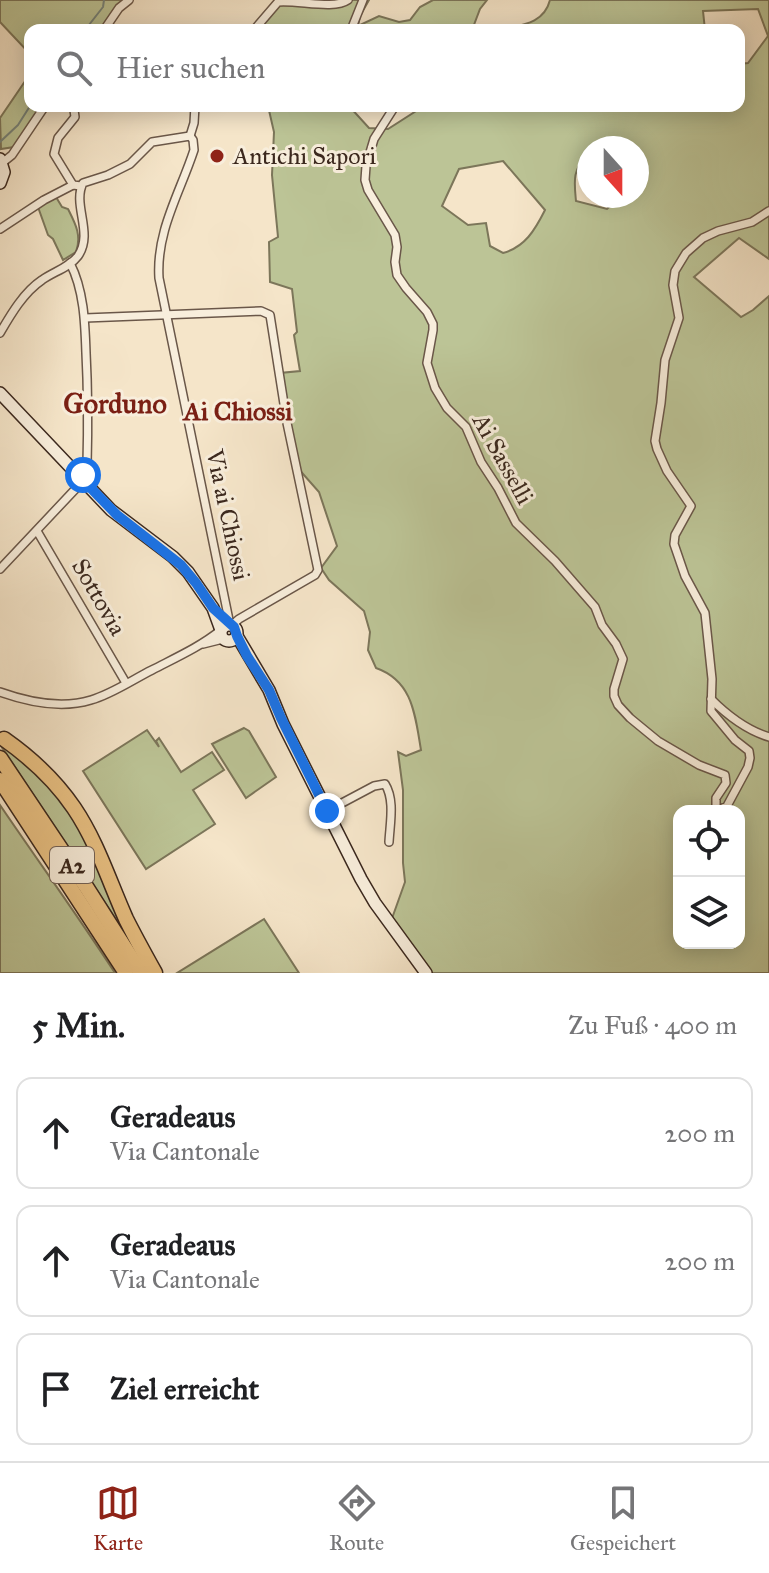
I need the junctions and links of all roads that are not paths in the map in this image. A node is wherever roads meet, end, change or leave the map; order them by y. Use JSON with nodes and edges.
{"nodes":[{"id":1,"x":129,"y":0,"type":"edge"},
{"id":2,"x":348,"y":0,"type":"edge"},
{"id":3,"x":363,"y":0,"type":"edge"},
{"id":4,"x":108,"y":24,"type":"edge"},
{"id":5,"x":259,"y":24,"type":"edge"},
{"id":6,"x":353,"y":24,"type":"edge"},
{"id":7,"x":41,"y":112,"type":"edge"},
{"id":8,"x":74,"y":112,"type":"edge"},
{"id":9,"x":195,"y":112,"type":"edge"},
{"id":10,"x":391,"y":112,"type":"edge"},
{"id":11,"x":190,"y":136,"type":"junction"},
{"id":12,"x":1,"y":161,"type":"edge"},
{"id":13,"x":0,"y":183,"type":"edge"},
{"id":14,"x":77,"y":185,"type":"junction"},
{"id":15,"x":769,"y":211,"type":"edge"},
{"id":16,"x":0,"y":229,"type":"edge"},
{"id":17,"x":70,"y":263,"type":"junction"},
{"id":18,"x":166,"y":315,"type":"junction"},
{"id":19,"x":85,"y":318,"type":"junction"},
{"id":20,"x":0,"y":333,"type":"edge"},
{"id":21,"x":1,"y":397,"type":"edge"},
{"id":22,"x":82,"y":479,"type":"junction"},
{"id":23,"x":37,"y":531,"type":"junction"},
{"id":24,"x":0,"y":569,"type":"edge"},
{"id":25,"x":224,"y":600,"type":"junction"},
{"id":26,"x":213,"y":608,"type":"junction"},
{"id":27,"x":229,"y":633,"type":"junction"},
{"id":28,"x":126,"y":683,"type":"junction"},
{"id":29,"x":0,"y":692,"type":"edge"},
{"id":30,"x":711,"y":699,"type":"junction"},
{"id":31,"x":769,"y":737,"type":"edge"},
{"id":32,"x":4,"y":739,"type":"dead end"},
{"id":33,"x":0,"y":758,"type":"edge"},
{"id":34,"x":0,"y":780,"type":"edge"},
{"id":35,"x":716,"y":805,"type":"edge"},
{"id":36,"x":728,"y":805,"type":"edge"},
{"id":37,"x":327,"y":811,"type":"junction"},
{"id":38,"x":389,"y":842,"type":"dead end"},
{"id":39,"x":126,"y":973,"type":"edge"},
{"id":40,"x":141,"y":973,"type":"edge"},
{"id":41,"x":155,"y":973,"type":"edge"},
{"id":42,"x":426,"y":973,"type":"edge"}],
"edges":[{"from":1,"to":4,"type":"street"},
{"from":2,"to":5,"type":"street"},
{"from":3,"to":6,"type":"street"},
{"from":7,"to":12,"type":"street"},
{"from":8,"to":14,"type":"street"},
{"from":9,"to":11,"type":"street","name":"Via ai Chiossi"},
{"from":10,"to":35,"type":"street","name":"Ai Sasselli"},
{"from":11,"to":14,"type":"street"},
{"from":11,"to":18,"type":"street","name":"Via ai Chiossi"},
{"from":12,"to":13,"type":"main road"},
{"from":14,"to":16,"type":"street"},
{"from":14,"to":17,"type":"street"},
{"from":15,"to":30,"type":"street"},
{"from":17,"to":19,"type":"street"},
{"from":17,"to":20,"type":"street"},
{"from":18,"to":19,"type":"street"},
{"from":18,"to":25,"type":"street","name":"Via ai Chiossi"},
{"from":18,"to":27,"type":"street"},
{"from":19,"to":22,"type":"street"},
{"from":21,"to":22,"type":"main road"},
{"from":22,"to":23,"type":"street"},
{"from":22,"to":26,"type":"main road"},
{"from":23,"to":24,"type":"street"},
{"from":23,"to":28,"type":"street","name":"Sottovia"},
{"from":25,"to":26,"type":"street"},
{"from":25,"to":27,"type":"street","name":"Via ai Chiossi"},
{"from":26,"to":27,"type":"main road"},
{"from":27,"to":28,"type":"street"},
{"from":27,"to":37,"type":"main road"},
{"from":28,"to":29,"type":"street"},
{"from":30,"to":31,"type":"street"},
{"from":30,"to":36,"type":"street"},
{"from":32,"to":41,"type":"highway"},
{"from":33,"to":40,"type":"highway","number":"A2"},
{"from":34,"to":39,"type":"highway","number":"A2"},
{"from":37,"to":38,"type":"street"},
{"from":37,"to":42,"type":"main road"}]}
